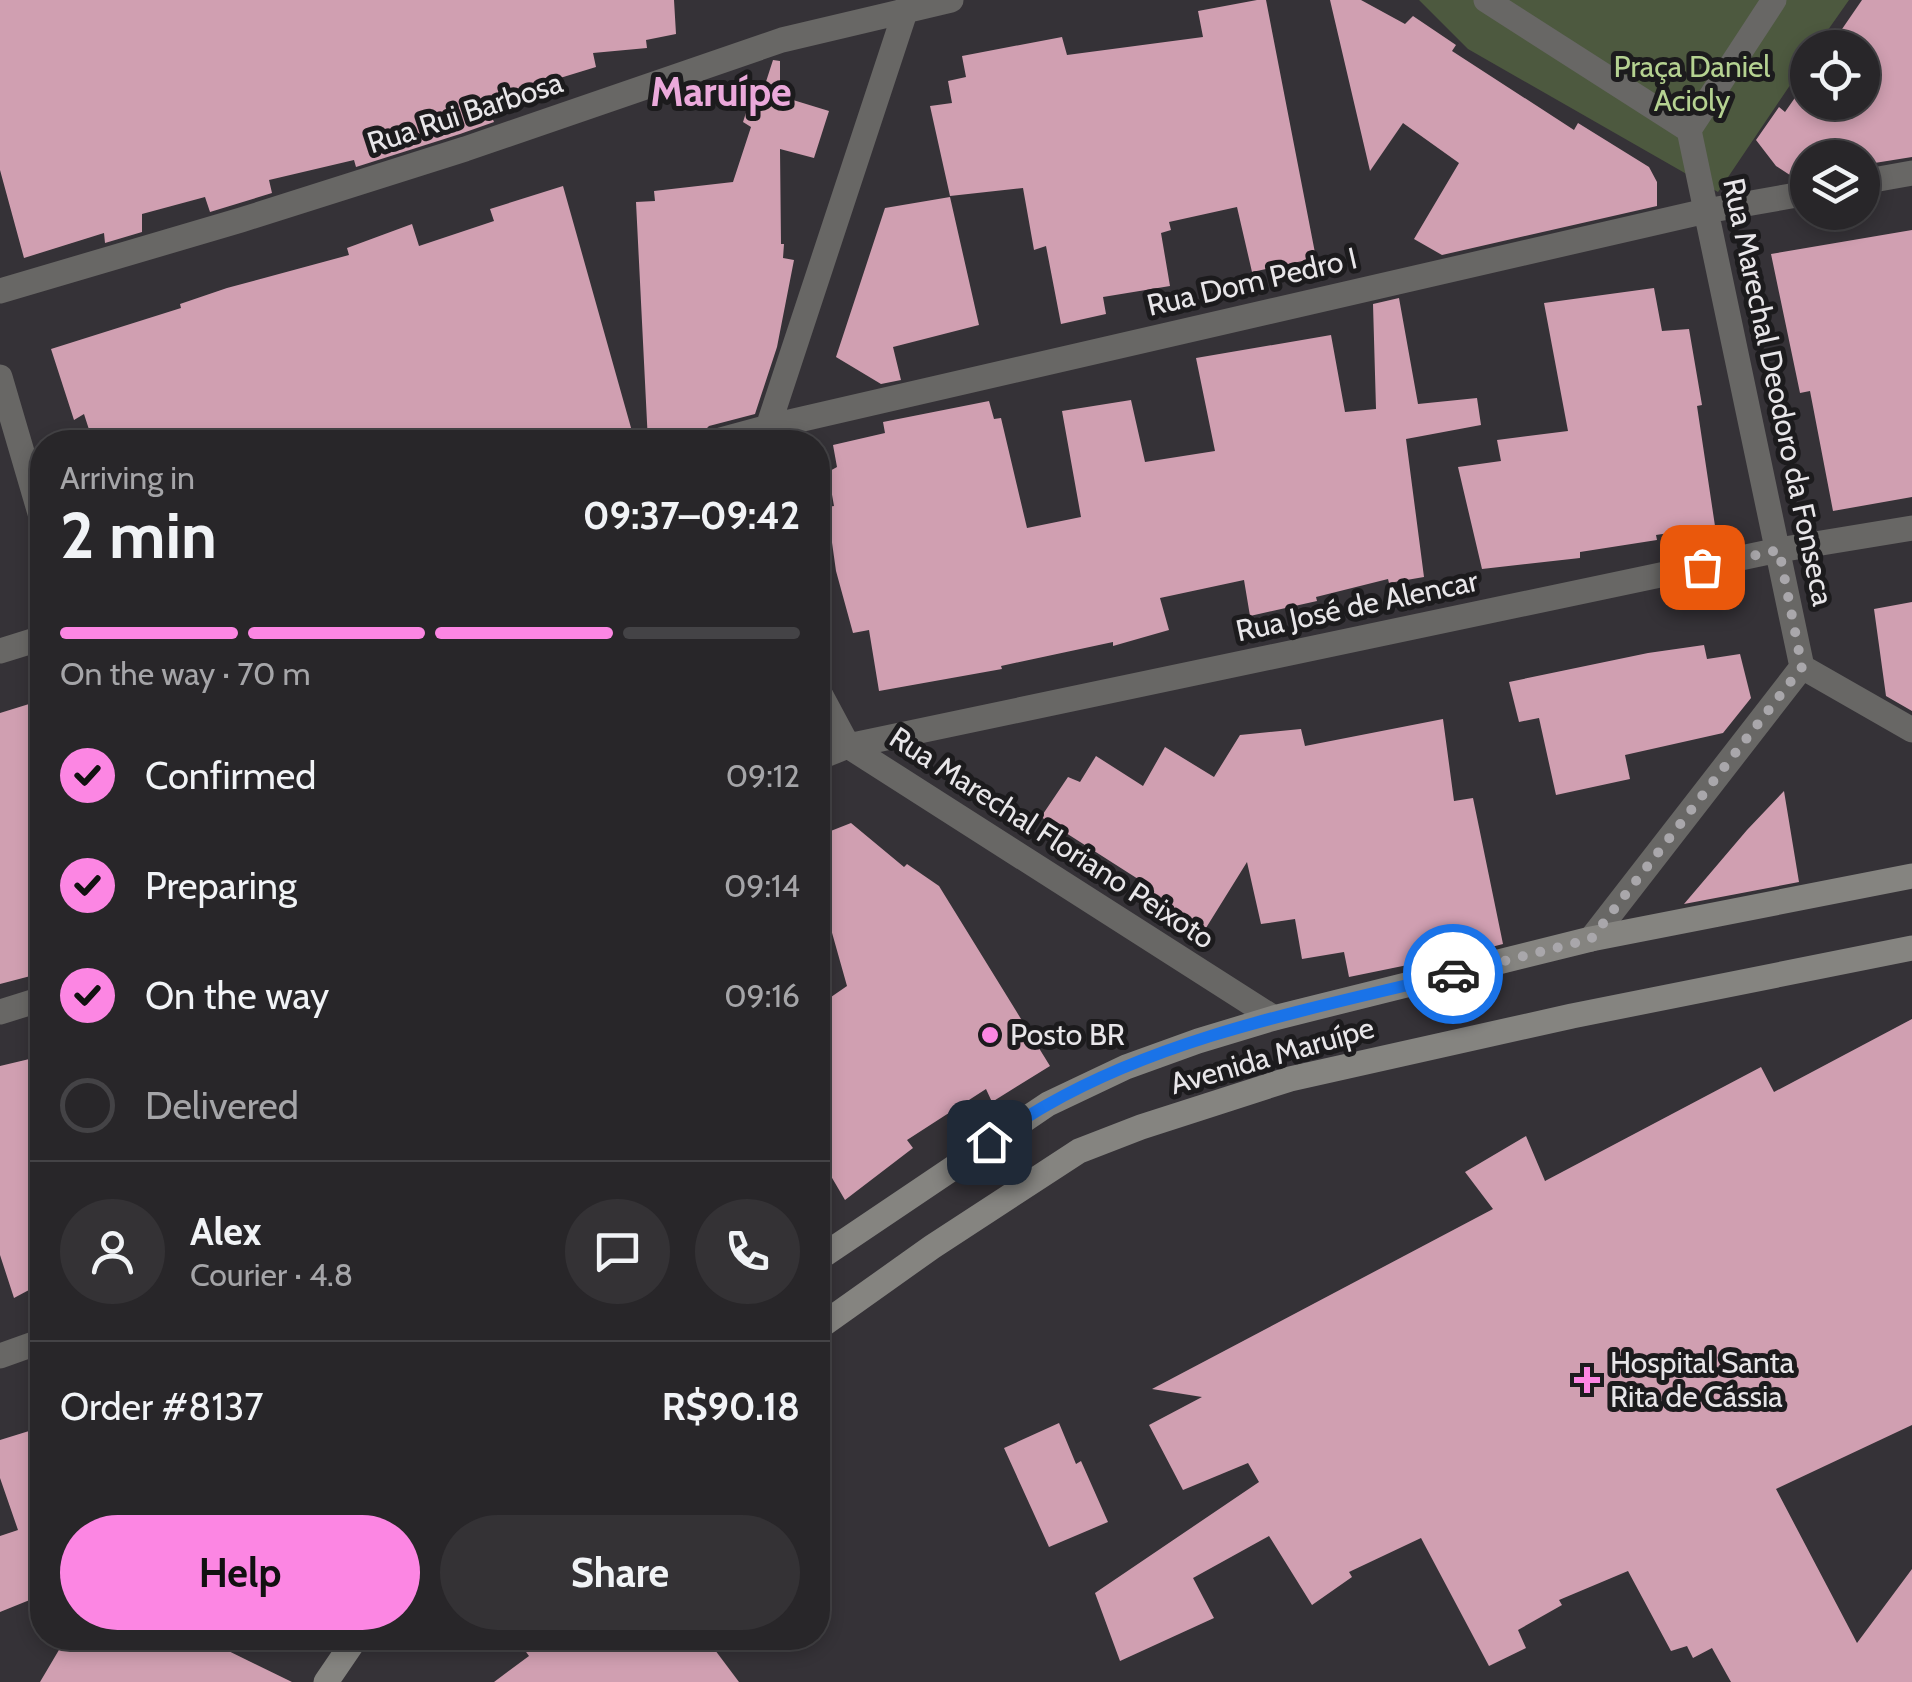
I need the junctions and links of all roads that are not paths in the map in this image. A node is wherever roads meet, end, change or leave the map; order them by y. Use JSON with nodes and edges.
{"nodes":[{"id":1,"x":950,"y":0,"type":"edge"},
{"id":2,"x":1486,"y":0,"type":"edge"},
{"id":3,"x":1774,"y":0,"type":"edge"},
{"id":4,"x":909,"y":5,"type":"edge"},
{"id":5,"x":1690,"y":130,"type":"junction"},
{"id":6,"x":1912,"y":173,"type":"edge"},
{"id":7,"x":1880,"y":179,"type":"edge"},
{"id":8,"x":1790,"y":196,"type":"edge"},
{"id":9,"x":1706,"y":212,"type":"junction"},
{"id":10,"x":0,"y":290,"type":"edge"},
{"id":11,"x":0,"y":377,"type":"edge"},
{"id":12,"x":769,"y":430,"type":"edge"},
{"id":13,"x":785,"y":430,"type":"edge"},
{"id":14,"x":30,"y":479,"type":"edge"},
{"id":15,"x":1912,"y":528,"type":"edge"},
{"id":16,"x":1779,"y":550,"type":"junction"},
{"id":17,"x":30,"y":642,"type":"edge"},
{"id":18,"x":0,"y":651,"type":"edge"},
{"id":19,"x":1802,"y":667,"type":"junction"},
{"id":20,"x":830,"y":712,"type":"edge"},
{"id":21,"x":1912,"y":730,"type":"edge"},
{"id":22,"x":848,"y":746,"type":"junction"},
{"id":23,"x":830,"y":753,"type":"edge"},
{"id":24,"x":1912,"y":876,"type":"edge"},
{"id":25,"x":1591,"y":939,"type":"junction"},
{"id":26,"x":1912,"y":948,"type":"edge"},
{"id":27,"x":30,"y":1003,"type":"edge"},
{"id":28,"x":0,"y":1012,"type":"edge"},
{"id":29,"x":1274,"y":1018,"type":"junction"},
{"id":30,"x":830,"y":1251,"type":"edge"},
{"id":31,"x":830,"y":1319,"type":"edge"},
{"id":32,"x":30,"y":1345,"type":"edge"},
{"id":33,"x":0,"y":1356,"type":"edge"},
{"id":34,"x":348,"y":1650,"type":"edge"},
{"id":35,"x":326,"y":1682,"type":"edge"}],
"edges":[{"from":1,"to":4,"type":"street","name":"Rua Rui Barbosa"},
{"from":2,"to":5,"type":"street"},
{"from":3,"to":5,"type":"street"},
{"from":4,"to":10,"type":"street","name":"Rua Rui Barbosa"},
{"from":4,"to":12,"type":"street"},
{"from":5,"to":9,"type":"street","name":"Rua Marechal Deodoro da Fonseca"},
{"from":6,"to":7,"type":"street"},
{"from":8,"to":9,"type":"street","name":"Rua Dom Pedro I"},
{"from":9,"to":13,"type":"street","name":"Rua Dom Pedro I"},
{"from":9,"to":16,"type":"street","name":"Rua Marechal Deodoro da Fonseca"},
{"from":11,"to":14,"type":"street"},
{"from":15,"to":16,"type":"street","name":"Rua José de Alencar"},
{"from":16,"to":19,"type":"street","name":"Rua Marechal Deodoro da Fonseca"},
{"from":16,"to":22,"type":"street","name":"Rua José de Alencar"},
{"from":17,"to":18,"type":"street"},
{"from":19,"to":21,"type":"street"},
{"from":19,"to":25,"type":"street"},
{"from":20,"to":22,"type":"street","name":"Rua Marechal Floriano Peixoto"},
{"from":22,"to":23,"type":"street","name":"Rua José de Alencar"},
{"from":22,"to":29,"type":"street","name":"Rua Marechal Floriano Peixoto"},
{"from":24,"to":25,"type":"main road","name":"Avenida Maruípe"},
{"from":25,"to":29,"type":"main road","name":"Avenida Maruípe"},
{"from":26,"to":31,"type":"main road","name":"Avenida Maruípe"},
{"from":27,"to":28,"type":"street"},
{"from":29,"to":30,"type":"main road","name":"Avenida Maruípe"},
{"from":32,"to":33,"type":"street"},
{"from":34,"to":35,"type":"main road"}]}
